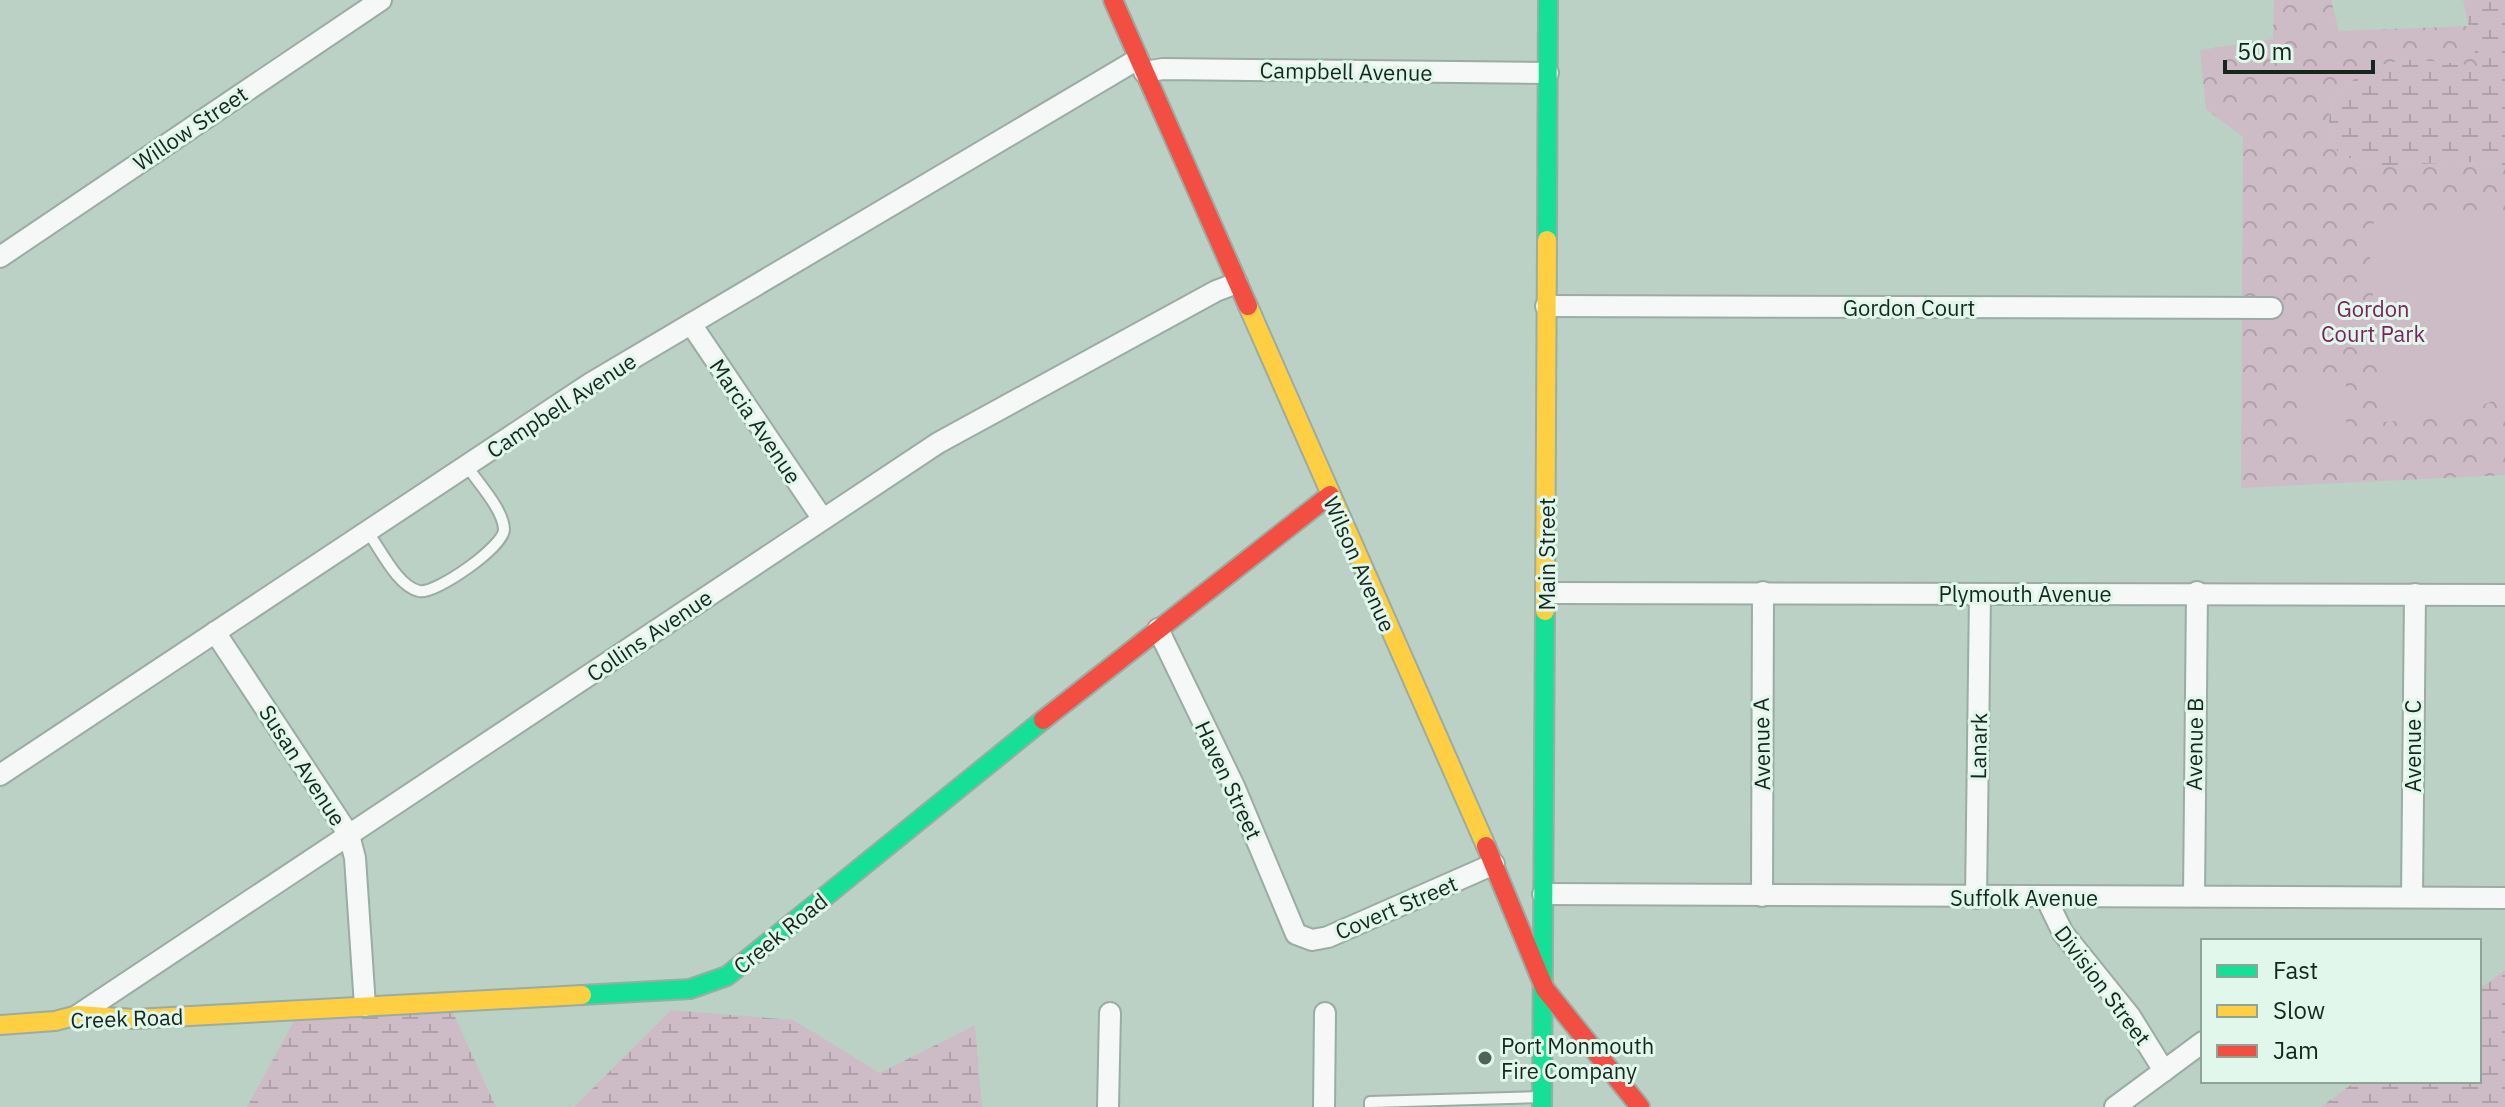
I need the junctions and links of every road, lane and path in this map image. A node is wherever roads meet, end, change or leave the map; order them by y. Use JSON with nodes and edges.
{"nodes":[{"id":1,"x":381,"y":0,"type":"edge"},
{"id":2,"x":1113,"y":0,"type":"edge"},
{"id":3,"x":1548,"y":0,"type":"edge"},
{"id":4,"x":1141,"y":65,"type":"junction"},
{"id":5,"x":1548,"y":73,"type":"junction"},
{"id":6,"x":0,"y":257,"type":"edge"},
{"id":7,"x":1237,"y":283,"type":"junction"},
{"id":8,"x":1546,"y":306,"type":"junction"},
{"id":9,"x":2272,"y":308,"type":"dead end"},
{"id":10,"x":691,"y":324,"type":"junction"},
{"id":11,"x":467,"y":466,"type":"junction"},
{"id":12,"x":1330,"y":495,"type":"junction"},
{"id":13,"x":822,"y":518,"type":"junction"},
{"id":14,"x":367,"y":531,"type":"junction"},
{"id":15,"x":1763,"y":592,"type":"junction"},
{"id":16,"x":2197,"y":592,"type":"junction"},
{"id":17,"x":1546,"y":593,"type":"junction"},
{"id":18,"x":1980,"y":594,"type":"junction"},
{"id":19,"x":2415,"y":594,"type":"junction"},
{"id":20,"x":2505,"y":595,"type":"edge"},
{"id":21,"x":1158,"y":629,"type":"junction"},
{"id":22,"x":215,"y":632,"type":"junction"},
{"id":23,"x":0,"y":775,"type":"edge"},
{"id":24,"x":349,"y":835,"type":"junction"},
{"id":25,"x":1494,"y":864,"type":"junction"},
{"id":26,"x":1543,"y":894,"type":"junction"},
{"id":27,"x":1762,"y":896,"type":"junction"},
{"id":28,"x":2194,"y":896,"type":"junction"},
{"id":29,"x":2412,"y":897,"type":"junction"},
{"id":30,"x":1976,"y":898,"type":"junction"},
{"id":31,"x":2046,"y":898,"type":"junction"},
{"id":32,"x":2505,"y":898,"type":"edge"},
{"id":33,"x":1296,"y":934,"type":"joint"},
{"id":34,"x":1545,"y":989,"type":"junction"},
{"id":35,"x":365,"y":1006,"type":"junction"},
{"id":36,"x":1110,"y":1013,"type":"dead end"},
{"id":37,"x":1325,"y":1013,"type":"dead end"},
{"id":38,"x":78,"y":1015,"type":"junction"},
{"id":39,"x":0,"y":1025,"type":"edge"},
{"id":40,"x":2201,"y":1043,"type":"edge"},
{"id":41,"x":2164,"y":1071,"type":"junction"},
{"id":42,"x":1542,"y":1102,"type":"edge"},
{"id":43,"x":1108,"y":1107,"type":"edge"},
{"id":44,"x":1324,"y":1107,"type":"edge"},
{"id":45,"x":1370,"y":1107,"type":"edge"},
{"id":46,"x":1640,"y":1107,"type":"edge"},
{"id":47,"x":2115,"y":1107,"type":"edge"}],
"edges":[{"from":1,"to":6,"type":"street","name":"Willow Street"},
{"from":2,"to":4,"type":"street","name":"Wilson Avenue"},
{"from":3,"to":5,"type":"street","name":"Main Street"},
{"from":4,"to":5,"type":"street","name":"Campbell Avenue"},
{"from":4,"to":7,"type":"street","name":"Wilson Avenue"},
{"from":4,"to":10,"type":"street","name":"Campbell Avenue"},
{"from":5,"to":8,"type":"street","name":"Main Street"},
{"from":7,"to":12,"type":"street","name":"Wilson Avenue"},
{"from":7,"to":13,"type":"street","name":"Collins Avenue"},
{"from":8,"to":9,"type":"street","name":"Gordon Court"},
{"from":8,"to":17,"type":"street","name":"Main Street"},
{"from":10,"to":11,"type":"street","name":"Campbell Avenue"},
{"from":10,"to":13,"type":"street","name":"Marcia Avenue"},
{"from":11,"to":14,"type":"street","name":"Campbell Avenue"},
{"from":11,"to":14,"type":"lane"},
{"from":12,"to":21,"type":"street","name":"Creek Road"},
{"from":12,"to":25,"type":"street","name":"Wilson Avenue"},
{"from":13,"to":24,"type":"street","name":"Collins Avenue"},
{"from":14,"to":22,"type":"street","name":"Campbell Avenue"},
{"from":15,"to":17,"type":"street","name":"Plymouth Avenue"},
{"from":15,"to":18,"type":"street","name":"Plymouth Avenue"},
{"from":15,"to":27,"type":"street","name":"Avenue A"},
{"from":16,"to":18,"type":"street","name":"Plymouth Avenue"},
{"from":16,"to":19,"type":"street","name":"Plymouth Avenue"},
{"from":16,"to":28,"type":"street","name":"Avenue B"},
{"from":17,"to":26,"type":"street","name":"Main Street"},
{"from":18,"to":30,"type":"street","name":"Lanark"},
{"from":19,"to":20,"type":"street","name":"Plymouth Avenue"},
{"from":19,"to":29,"type":"street","name":"Avenue C"},
{"from":21,"to":33,"type":"street","name":"Haven Street"},
{"from":21,"to":35,"type":"street","name":"Creek Road"},
{"from":22,"to":23,"type":"street","name":"Campbell Avenue"},
{"from":22,"to":24,"type":"street","name":"Susan Avenue"},
{"from":24,"to":35,"type":"street","name":"Susan Avenue"},
{"from":24,"to":38,"type":"street","name":"Collins Avenue"},
{"from":25,"to":33,"type":"street","name":"Covert Street"},
{"from":25,"to":34,"type":"street","name":"Wilson Avenue"},
{"from":26,"to":27,"type":"street","name":"Suffolk Avenue"},
{"from":26,"to":34,"type":"street","name":"Main Street"},
{"from":27,"to":30,"type":"street","name":"Suffolk Avenue"},
{"from":28,"to":29,"type":"street","name":"Suffolk Avenue"},
{"from":28,"to":31,"type":"street","name":"Suffolk Avenue"},
{"from":29,"to":32,"type":"street","name":"Suffolk Avenue"},
{"from":30,"to":31,"type":"street","name":"Suffolk Avenue"},
{"from":31,"to":41,"type":"street","name":"Division Street"},
{"from":34,"to":42,"type":"street","name":"Main Street"},
{"from":34,"to":46,"type":"street","name":"Wilson Avenue"},
{"from":35,"to":38,"type":"street","name":"Creek Road"},
{"from":36,"to":43,"type":"street"},
{"from":37,"to":44,"type":"street"},
{"from":38,"to":39,"type":"street","name":"Creek Road"},
{"from":40,"to":41,"type":"street"},
{"from":41,"to":47,"type":"street"},
{"from":42,"to":45,"type":"lane"}]}
